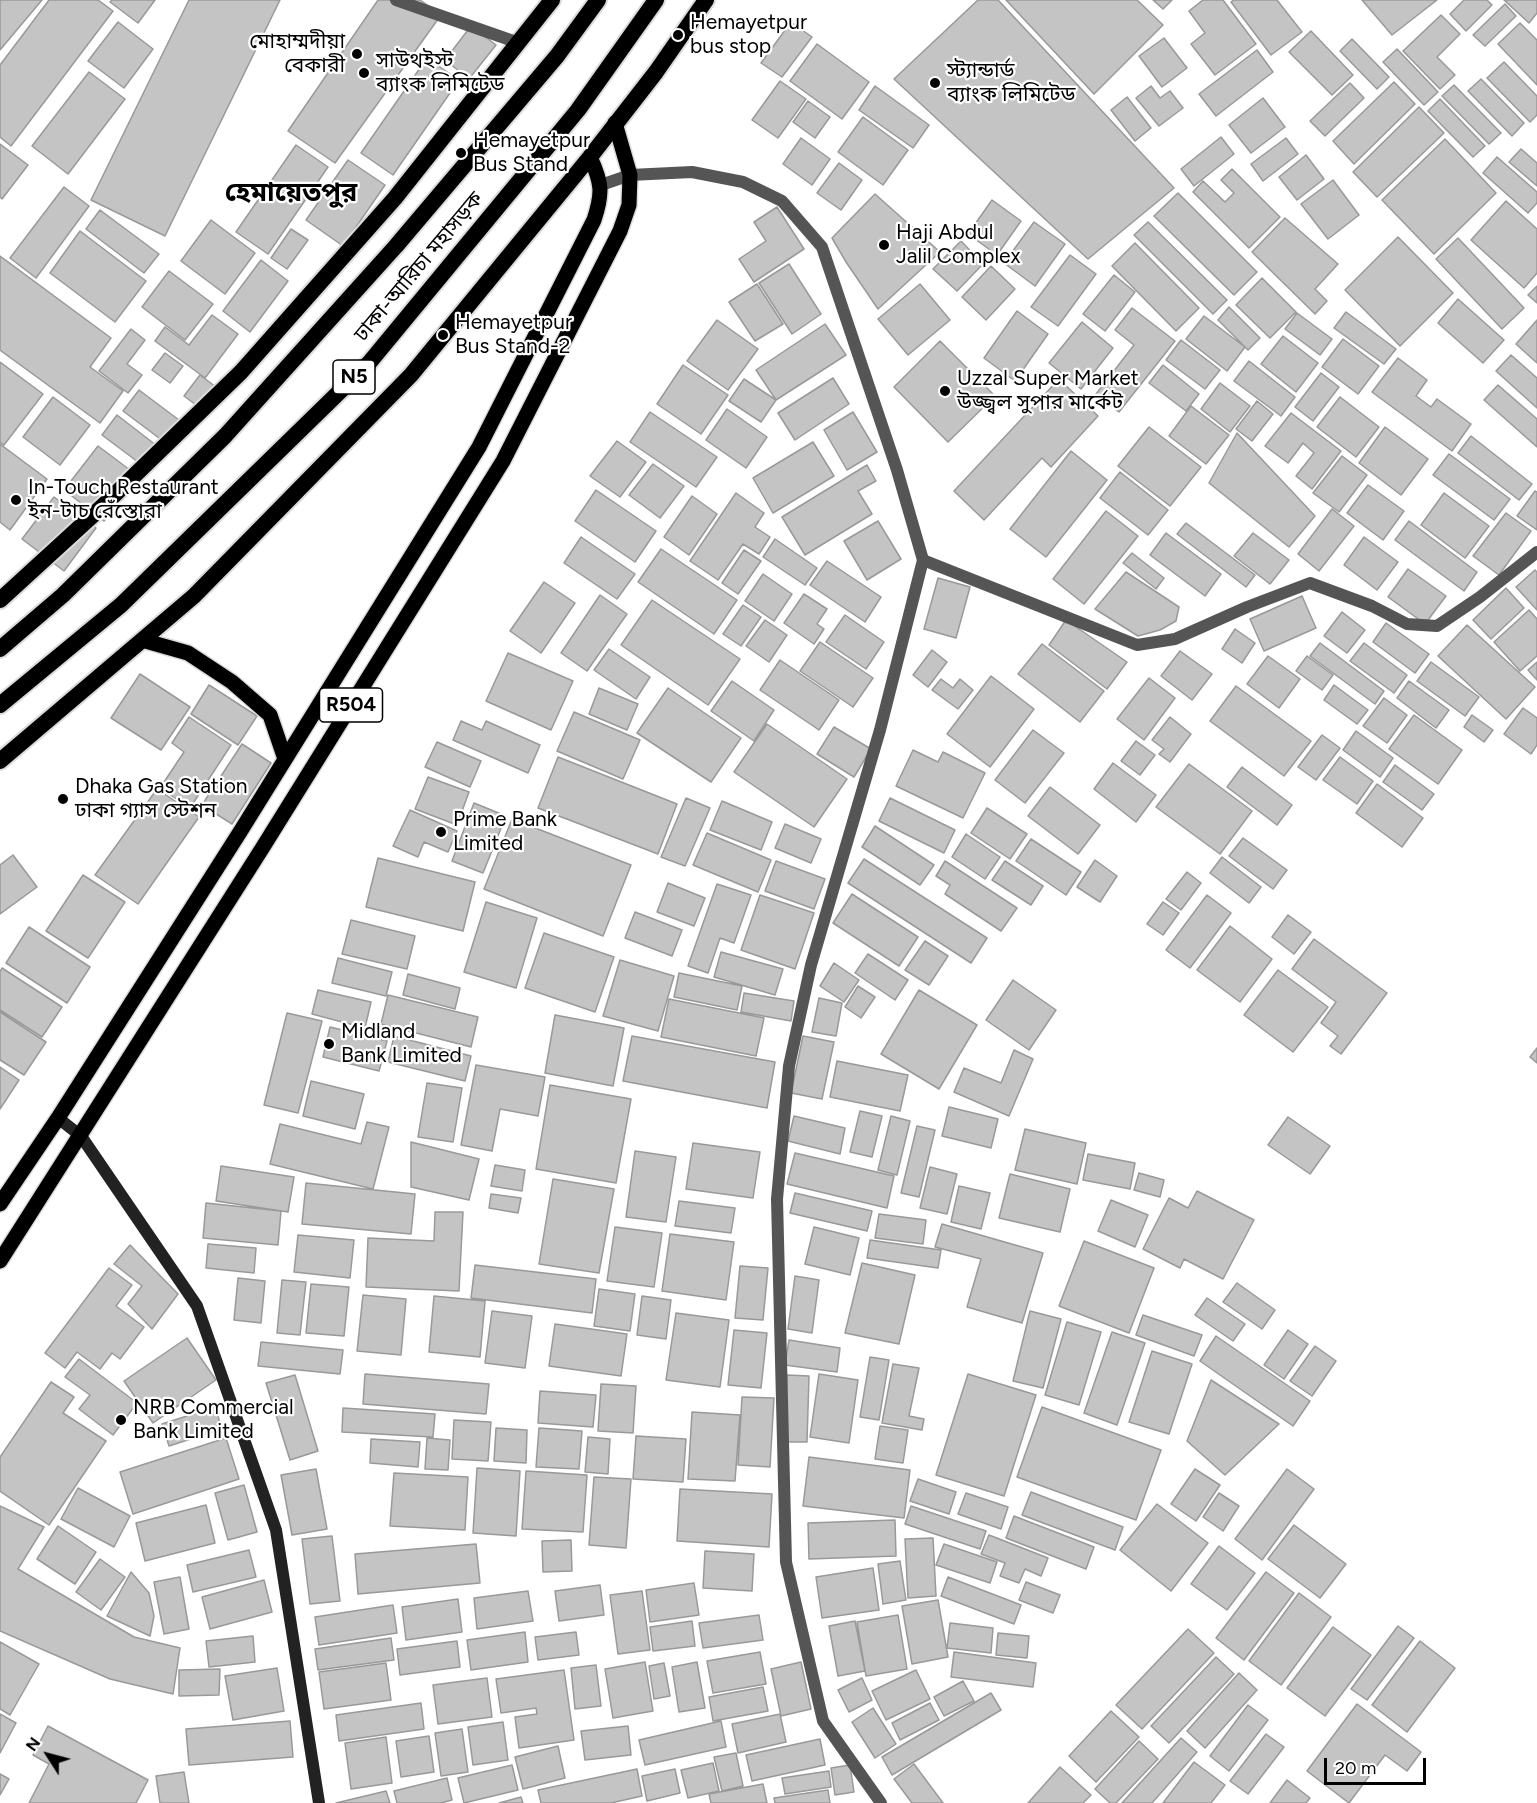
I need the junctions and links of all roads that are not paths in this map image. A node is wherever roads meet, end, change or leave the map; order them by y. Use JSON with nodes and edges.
{"nodes":[{"id":1,"x":396,"y":0,"type":"edge"},
{"id":2,"x":552,"y":0,"type":"edge"},
{"id":3,"x":598,"y":0,"type":"edge"},
{"id":4,"x":656,"y":0,"type":"edge"},
{"id":5,"x":706,"y":0,"type":"edge"},
{"id":6,"x":519,"y":43,"type":"junction"},
{"id":7,"x":615,"y":123,"type":"junction"},
{"id":8,"x":590,"y":157,"type":"junction"},
{"id":9,"x":630,"y":175,"type":"junction"},
{"id":10,"x":601,"y":185,"type":"junction"},
{"id":11,"x":1537,"y":552,"type":"edge"},
{"id":12,"x":923,"y":560,"type":"junction"},
{"id":13,"x":0,"y":600,"type":"edge"},
{"id":14,"x":142,"y":640,"type":"junction"},
{"id":15,"x":0,"y":649,"type":"edge"},
{"id":16,"x":0,"y":705,"type":"edge"},
{"id":17,"x":285,"y":759,"type":"junction"},
{"id":18,"x":0,"y":761,"type":"edge"},
{"id":19,"x":58,"y":1118,"type":"junction"},
{"id":20,"x":81,"y":1136,"type":"junction"},
{"id":21,"x":0,"y":1204,"type":"edge"},
{"id":22,"x":0,"y":1260,"type":"edge"},
{"id":23,"x":319,"y":1803,"type":"edge"},
{"id":24,"x":881,"y":1803,"type":"edge"}],
"edges":[{"from":1,"to":6,"type":"street"},
{"from":2,"to":6,"type":"highway"},
{"from":3,"to":15,"type":"highway","name":"ঢাকা-আরিচা মহাসড়ক","number":"N5"},
{"from":4,"to":16,"type":"highway","name":"ঢাকা-আরিচা মহাসড়ক","number":"N5"},
{"from":5,"to":7,"type":"highway"},
{"from":6,"to":13,"type":"highway"},
{"from":7,"to":8,"type":"highway"},
{"from":7,"to":9,"type":"main road","number":"R504"},
{"from":8,"to":10,"type":"main road"},
{"from":8,"to":14,"type":"highway"},
{"from":9,"to":10,"type":"street"},
{"from":9,"to":12,"type":"street"},
{"from":9,"to":20,"type":"main road","number":"R504"},
{"from":10,"to":17,"type":"main road","number":"R504"},
{"from":11,"to":12,"type":"street"},
{"from":12,"to":24,"type":"street"},
{"from":14,"to":17,"type":"main road"},
{"from":14,"to":18,"type":"highway"},
{"from":17,"to":19,"type":"main road","number":"R504"},
{"from":19,"to":20,"type":"main road"},
{"from":19,"to":21,"type":"main road","number":"R504"},
{"from":20,"to":22,"type":"main road","number":"R504"},
{"from":20,"to":23,"type":"main road"}]}
